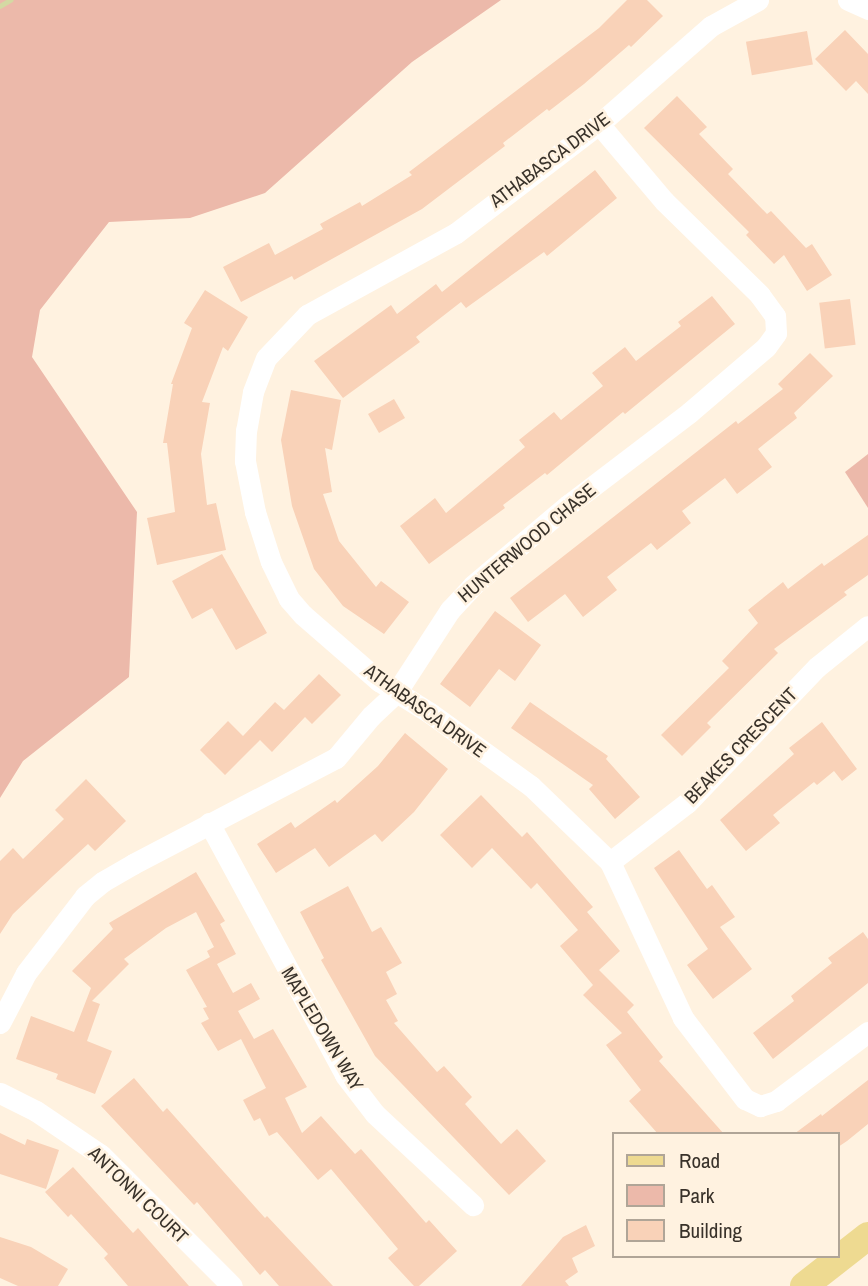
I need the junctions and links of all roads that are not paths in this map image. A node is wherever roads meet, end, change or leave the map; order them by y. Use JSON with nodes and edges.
{"nodes":[{"id":1,"x":758,"y":0,"type":"edge"},
{"id":2,"x":848,"y":0,"type":"edge"},
{"id":3,"x":868,"y":9,"type":"edge"},
{"id":4,"x":599,"y":124,"type":"junction"},
{"id":5,"x":868,"y":626,"type":"edge"},
{"id":6,"x":396,"y":694,"type":"junction"},
{"id":7,"x":209,"y":823,"type":"junction"},
{"id":8,"x":610,"y":862,"type":"junction"},
{"id":9,"x":0,"y":1023,"type":"edge"},
{"id":10,"x":868,"y":1032,"type":"edge"},
{"id":11,"x":0,"y":1093,"type":"edge"},
{"id":12,"x":473,"y":1205,"type":"dead end"},
{"id":13,"x":868,"y":1236,"type":"edge"},
{"id":14,"x":840,"y":1258,"type":"edge"},
{"id":15,"x":840,"y":1258,"type":"edge"},
{"id":16,"x":232,"y":1286,"type":"edge"},
{"id":17,"x":804,"y":1286,"type":"edge"}],
"edges":[{"from":1,"to":4,"type":"street","name":"ATHABASCA DRIVE"},
{"from":2,"to":3,"type":"street"},
{"from":4,"to":6,"type":"street","name":"ATHABASCA DRIVE"},
{"from":4,"to":6,"type":"street","name":"HUNTERWOOD CHASE"},
{"from":5,"to":8,"type":"street","name":"BEAKES CRESCENT"},
{"from":6,"to":7,"type":"street","name":"HUNTERWOOD CHASE"},
{"from":6,"to":8,"type":"street","name":"ATHABASCA DRIVE"},
{"from":7,"to":9,"type":"street","name":"HUNTERWOOD CHASE"},
{"from":7,"to":12,"type":"street","name":"MAPLEDOWN WAY"},
{"from":8,"to":10,"type":"street","name":"ATHABASCA DRIVE"},
{"from":11,"to":16,"type":"street","name":"ANTONNI COURT"},
{"from":13,"to":15,"type":"main road"},
{"from":14,"to":17,"type":"main road"}]}
